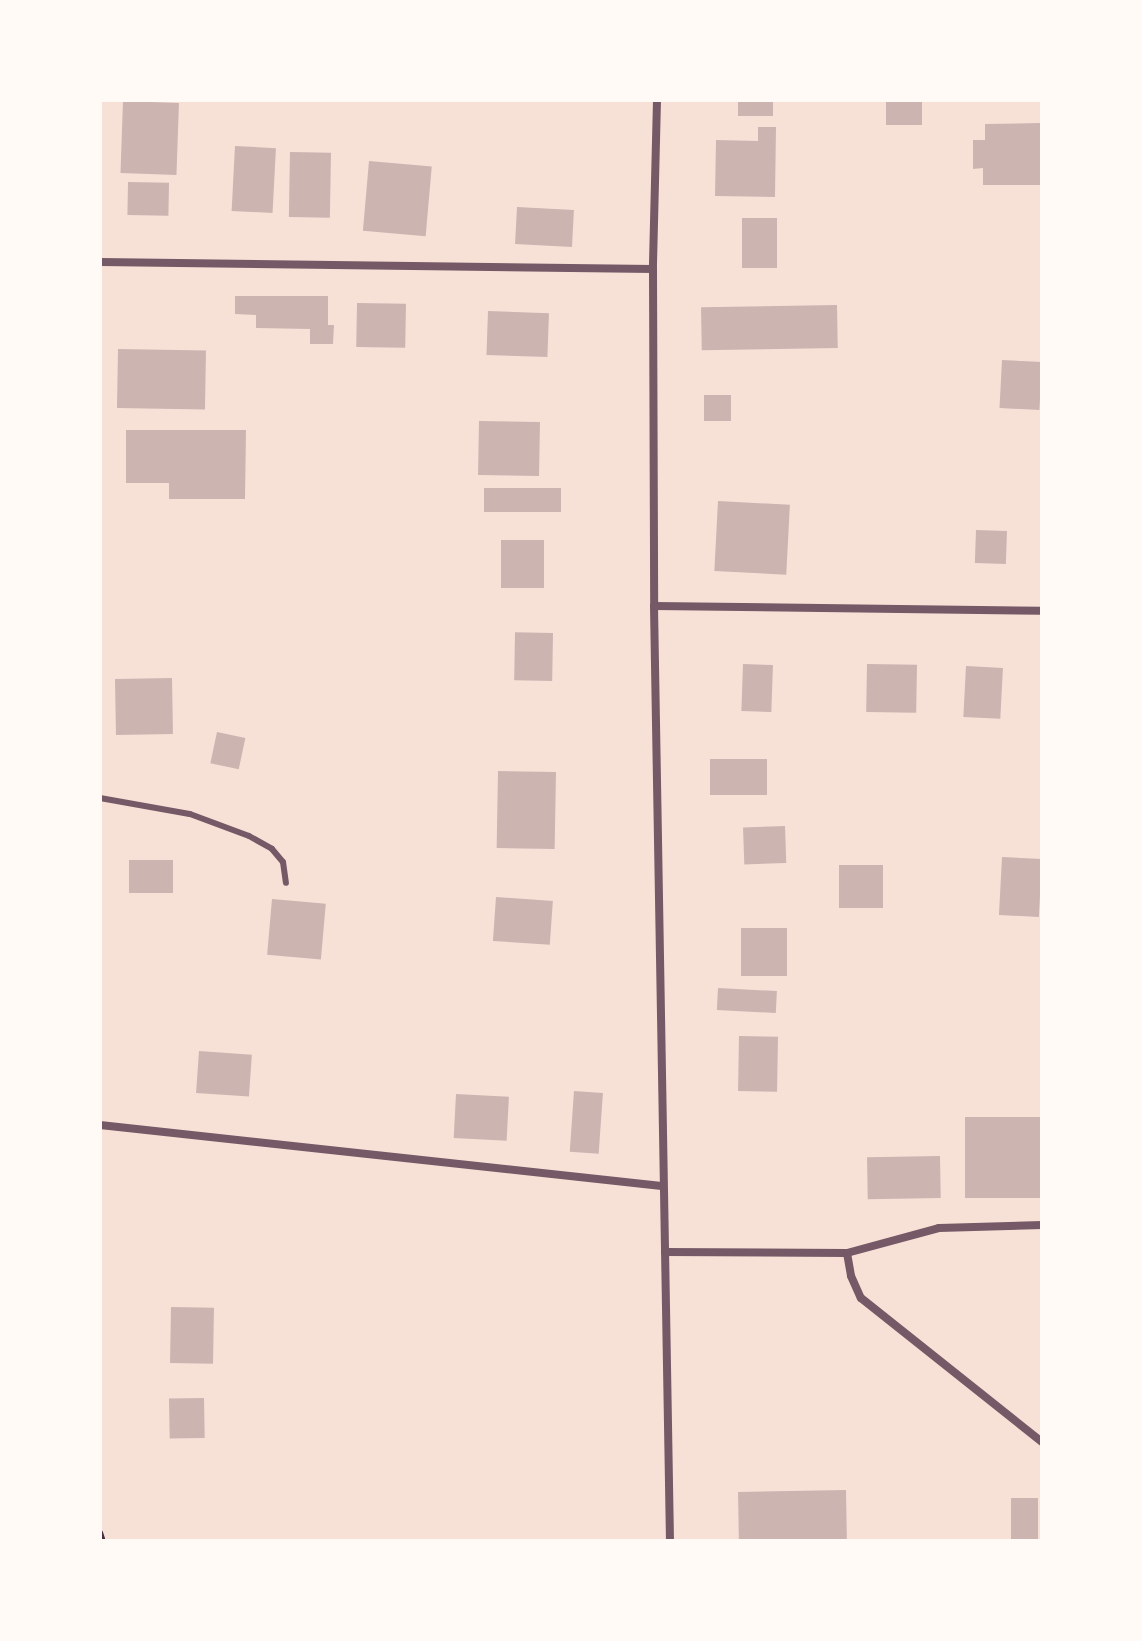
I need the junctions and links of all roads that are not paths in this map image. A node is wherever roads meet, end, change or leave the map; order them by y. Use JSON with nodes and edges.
{"nodes":[{"id":1,"x":657,"y":100,"type":"edge"},
{"id":2,"x":100,"y":262,"type":"edge"},
{"id":3,"x":653,"y":269,"type":"junction"},
{"id":4,"x":654,"y":606,"type":"junction"},
{"id":5,"x":1042,"y":611,"type":"edge"},
{"id":6,"x":100,"y":798,"type":"edge"},
{"id":7,"x":286,"y":883,"type":"dead end"},
{"id":8,"x":100,"y":1125,"type":"edge"},
{"id":9,"x":662,"y":1186,"type":"junction"},
{"id":10,"x":1042,"y":1225,"type":"edge"},
{"id":11,"x":665,"y":1252,"type":"junction"},
{"id":12,"x":847,"y":1253,"type":"junction"},
{"id":13,"x":1042,"y":1442,"type":"edge"},
{"id":14,"x":670,"y":1541,"type":"edge"}],
"edges":[{"from":1,"to":3,"type":"street"},
{"from":2,"to":3,"type":"street"},
{"from":3,"to":4,"type":"street"},
{"from":4,"to":5,"type":"street"},
{"from":4,"to":9,"type":"street"},
{"from":6,"to":7,"type":"lane"},
{"from":8,"to":9,"type":"street"},
{"from":9,"to":11,"type":"street"},
{"from":10,"to":12,"type":"street"},
{"from":11,"to":12,"type":"street"},
{"from":11,"to":14,"type":"street"},
{"from":12,"to":13,"type":"street"}]}
